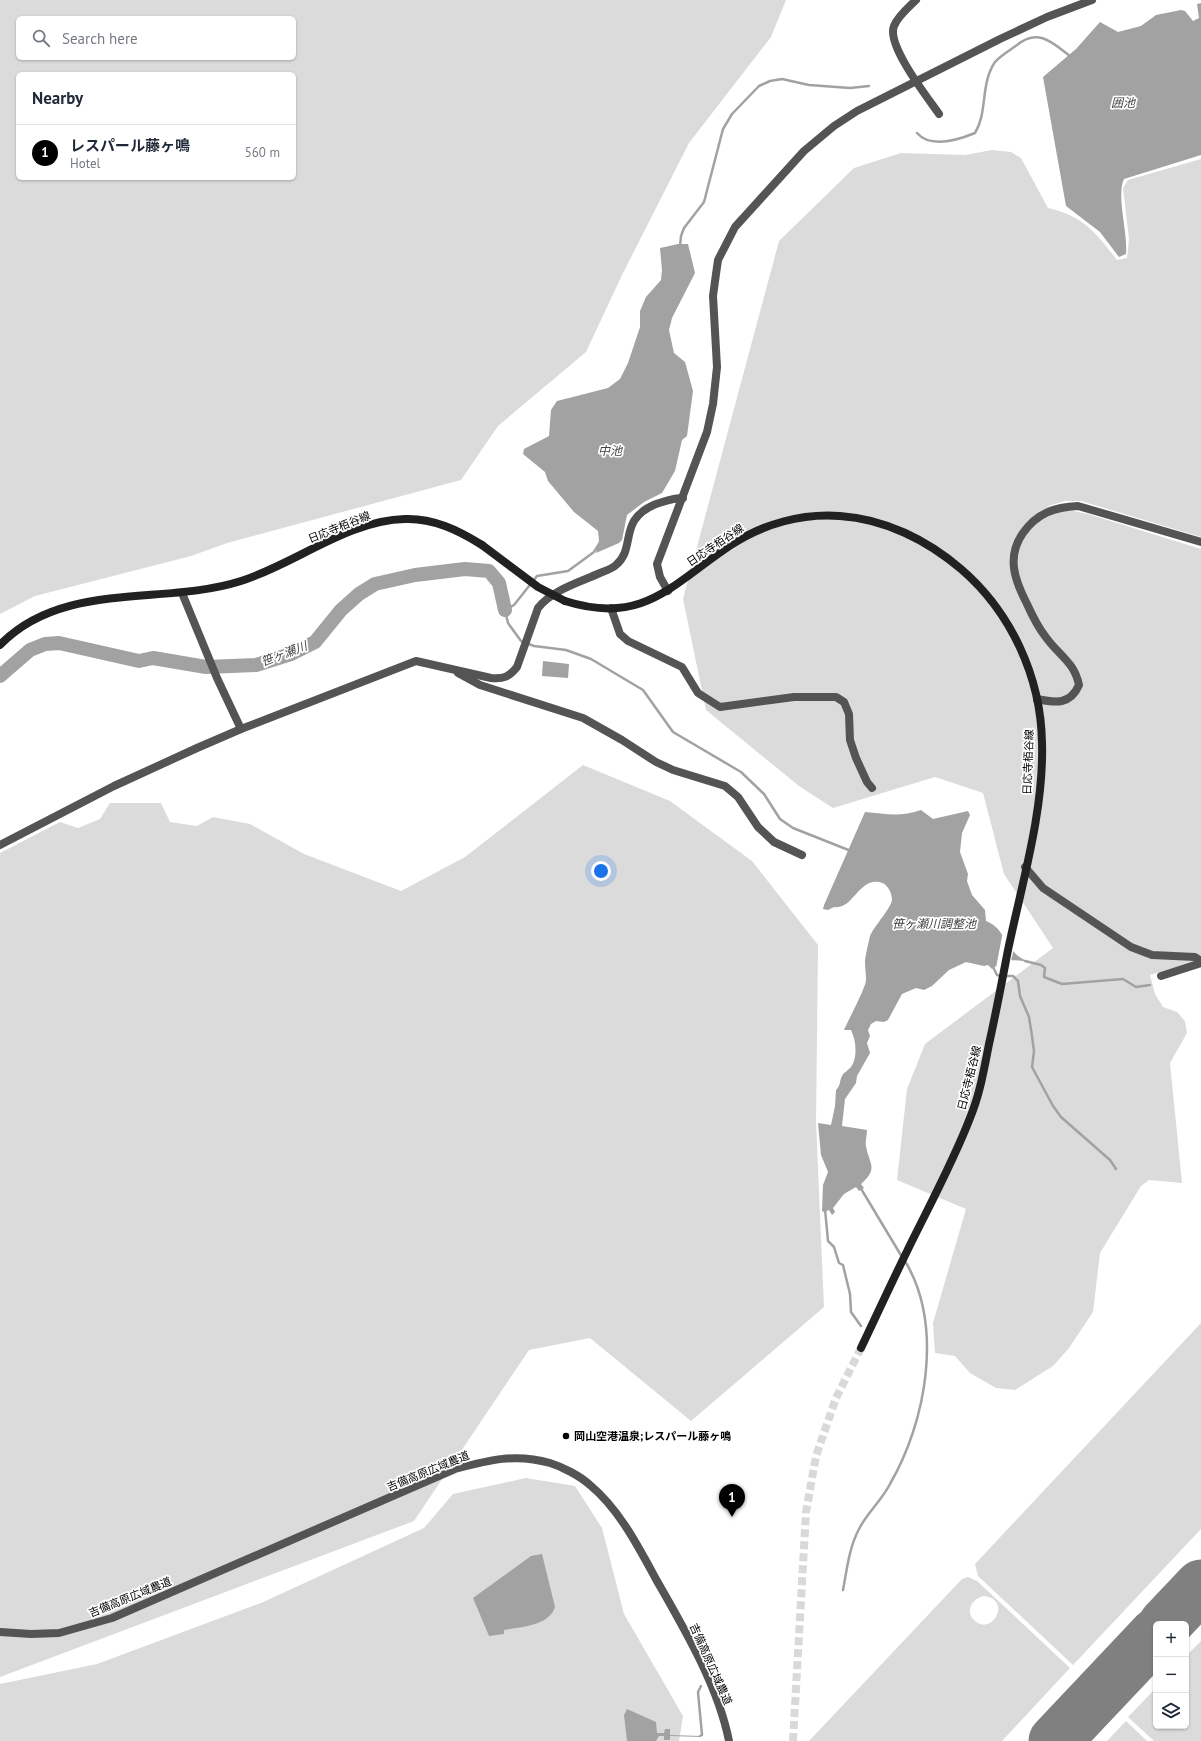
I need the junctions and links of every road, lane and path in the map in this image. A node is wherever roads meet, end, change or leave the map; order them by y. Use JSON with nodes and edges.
{"nodes":[{"id":1,"x":916,"y":0,"type":"edge"},
{"id":2,"x":1093,"y":0,"type":"edge"},
{"id":3,"x":916,"y":80,"type":"junction"},
{"id":4,"x":939,"y":114,"type":"dead end"},
{"id":5,"x":683,"y":498,"type":"junction"},
{"id":6,"x":1201,"y":542,"type":"edge"},
{"id":7,"x":668,"y":591,"type":"junction"},
{"id":8,"x":182,"y":593,"type":"junction"},
{"id":9,"x":611,"y":608,"type":"junction"},
{"id":10,"x":0,"y":645,"type":"edge"},
{"id":11,"x":450,"y":668,"type":"junction"},
{"id":12,"x":1037,"y":699,"type":"junction"},
{"id":13,"x":241,"y":729,"type":"junction"},
{"id":14,"x":872,"y":788,"type":"dead end"},
{"id":15,"x":0,"y":844,"type":"edge"},
{"id":16,"x":802,"y":855,"type":"dead end"},
{"id":17,"x":1026,"y":867,"type":"junction"},
{"id":18,"x":1201,"y":962,"type":"edge"},
{"id":19,"x":1162,"y":976,"type":"dead end"},
{"id":20,"x":861,"y":1348,"type":"tunnel mouth"},
{"id":21,"x":0,"y":1632,"type":"edge"},
{"id":22,"x":729,"y":1741,"type":"edge"}],
"edges":[{"from":1,"to":3,"type":"street"},
{"from":2,"to":3,"type":"street"},
{"from":3,"to":4,"type":"street"},
{"from":3,"to":5,"type":"street"},
{"from":5,"to":7,"type":"street"},
{"from":5,"to":11,"type":"street"},
{"from":6,"to":12,"type":"street"},
{"from":7,"to":9,"type":"main road","name":"日応寺栢谷線"},
{"from":7,"to":12,"type":"main road","name":"日応寺栢谷線"},
{"from":8,"to":9,"type":"main road","name":"日応寺栢谷線","bridge":true},
{"from":8,"to":10,"type":"main road","name":"日応寺栢谷線"},
{"from":8,"to":13,"type":"street"},
{"from":9,"to":14,"type":"street"},
{"from":11,"to":13,"type":"street"},
{"from":11,"to":16,"type":"street"},
{"from":12,"to":17,"type":"main road","name":"日応寺栢谷線"},
{"from":13,"to":15,"type":"street"},
{"from":17,"to":18,"type":"street"},
{"from":17,"to":20,"type":"main road","name":"日応寺栢谷線"},
{"from":18,"to":19,"type":"street"},
{"from":21,"to":22,"type":"street","name":"吉備高原広域農道"}]}
